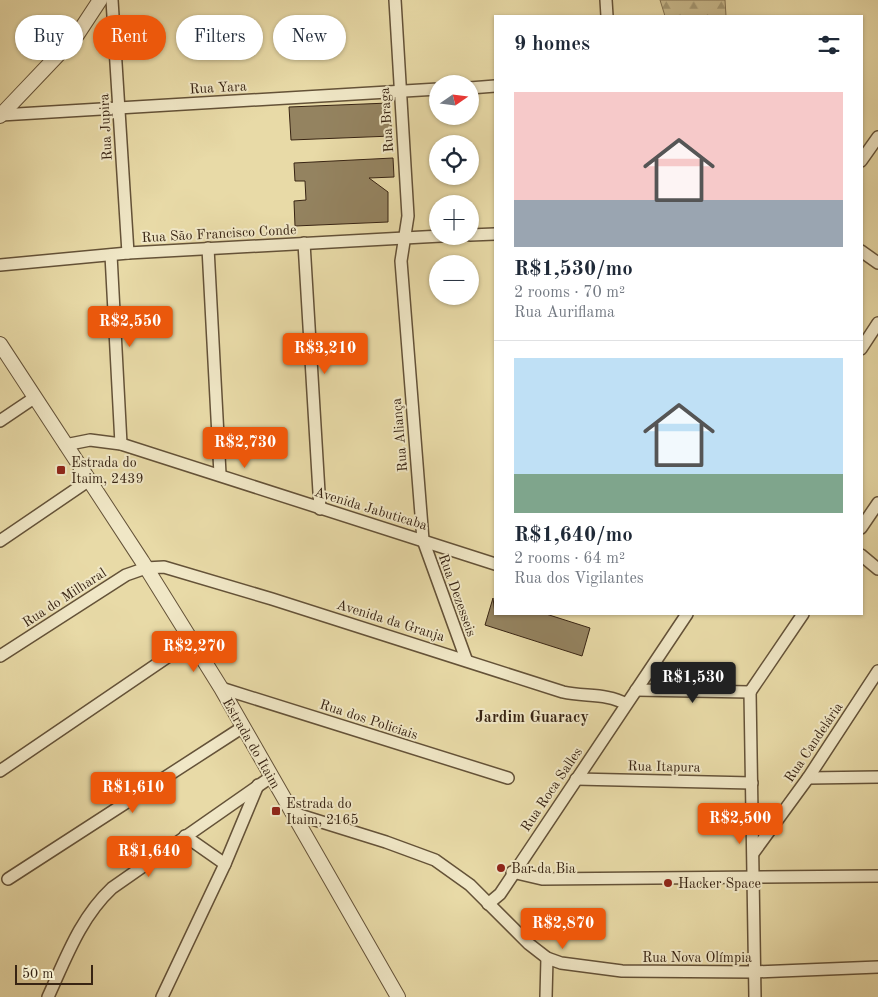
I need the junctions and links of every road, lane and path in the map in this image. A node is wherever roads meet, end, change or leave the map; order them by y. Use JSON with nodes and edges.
{"nodes":[{"id":1,"x":100,"y":0,"type":"edge"},
{"id":2,"x":112,"y":0,"type":"edge"},
{"id":3,"x":395,"y":0,"type":"edge"},
{"id":4,"x":606,"y":0,"type":"edge"},
{"id":5,"x":607,"y":15,"type":"edge"},
{"id":6,"x":494,"y":86,"type":"edge"},
{"id":7,"x":479,"y":87,"type":"edge"},
{"id":8,"x":429,"y":90,"type":"edge"},
{"id":9,"x":399,"y":92,"type":"junction"},
{"id":10,"x":119,"y":108,"type":"junction"},
{"id":11,"x":0,"y":115,"type":"edge"},
{"id":12,"x":878,"y":137,"type":"edge"},
{"id":13,"x":863,"y":158,"type":"edge"},
{"id":14,"x":494,"y":234,"type":"edge"},
{"id":15,"x":479,"y":235,"type":"edge"},
{"id":16,"x":429,"y":237,"type":"edge"},
{"id":17,"x":404,"y":238,"type":"junction"},
{"id":18,"x":304,"y":243,"type":"junction"},
{"id":19,"x":208,"y":248,"type":"junction"},
{"id":20,"x":128,"y":253,"type":"junction"},
{"id":21,"x":863,"y":253,"type":"edge"},
{"id":22,"x":112,"y":255,"type":"junction"},
{"id":23,"x":878,"y":264,"type":"edge"},
{"id":24,"x":0,"y":265,"type":"edge"},
{"id":25,"x":878,"y":323,"type":"edge"},
{"id":26,"x":0,"y":344,"type":"edge"},
{"id":27,"x":863,"y":345,"type":"edge"},
{"id":28,"x":34,"y":398,"type":"junction"},
{"id":29,"x":0,"y":421,"type":"edge"},
{"id":30,"x":122,"y":444,"type":"junction"},
{"id":31,"x":65,"y":445,"type":"junction"},
{"id":32,"x":220,"y":474,"type":"junction"},
{"id":33,"x":88,"y":481,"type":"junction"},
{"id":34,"x":878,"y":503,"type":"edge"},
{"id":35,"x":320,"y":509,"type":"junction"},
{"id":36,"x":863,"y":525,"type":"edge"},
{"id":37,"x":423,"y":540,"type":"junction"},
{"id":38,"x":0,"y":541,"type":"edge"},
{"id":39,"x":863,"y":557,"type":"edge"},
{"id":40,"x":494,"y":564,"type":"edge"},
{"id":41,"x":146,"y":568,"type":"junction"},
{"id":42,"x":878,"y":569,"type":"edge"},
{"id":43,"x":686,"y":615,"type":"edge"},
{"id":44,"x":802,"y":615,"type":"edge"},
{"id":45,"x":191,"y":641,"type":"junction"},
{"id":46,"x":0,"y":656,"type":"edge"},
{"id":47,"x":466,"y":660,"type":"junction"},
{"id":48,"x":878,"y":671,"type":"edge"},
{"id":49,"x":221,"y":688,"type":"junction"},
{"id":50,"x":866,"y":689,"type":"junction"},
{"id":51,"x":878,"y":689,"type":"edge"},
{"id":52,"x":636,"y":690,"type":"junction"},
{"id":53,"x":750,"y":692,"type":"junction"},
{"id":54,"x":626,"y":704,"type":"junction"},
{"id":55,"x":243,"y":727,"type":"junction"},
{"id":56,"x":0,"y":771,"type":"edge"},
{"id":57,"x":271,"y":777,"type":"junction"},
{"id":58,"x":878,"y":777,"type":"edge"},
{"id":59,"x":508,"y":778,"type":"dead end"},
{"id":60,"x":808,"y":778,"type":"junction"},
{"id":61,"x":576,"y":779,"type":"junction"},
{"id":62,"x":752,"y":783,"type":"junction"},
{"id":63,"x":258,"y":785,"type":"junction"},
{"id":64,"x":293,"y":813,"type":"junction"},
{"id":65,"x":185,"y":836,"type":"junction"},
{"id":66,"x":754,"y":852,"type":"junction"},
{"id":67,"x":225,"y":864,"type":"junction"},
{"id":68,"x":512,"y":872,"type":"junction"},
{"id":69,"x":754,"y":876,"type":"junction"},
{"id":70,"x":878,"y":876,"type":"edge"},
{"id":71,"x":8,"y":879,"type":"dead end"},
{"id":72,"x":488,"y":904,"type":"junction"},
{"id":73,"x":547,"y":958,"type":"junction"},
{"id":74,"x":878,"y":967,"type":"edge"},
{"id":75,"x":754,"y":972,"type":"junction"},
{"id":76,"x":48,"y":997,"type":"edge"},
{"id":77,"x":162,"y":997,"type":"edge"},
{"id":78,"x":398,"y":997,"type":"edge"},
{"id":79,"x":546,"y":997,"type":"edge"},
{"id":80,"x":755,"y":997,"type":"edge"}],
"edges":[{"from":1,"to":11,"type":"street"},
{"from":2,"to":10,"type":"street","name":"Rua Jupira"},
{"from":3,"to":9,"type":"street","name":"Rua Braga"},
{"from":4,"to":5,"type":"street"},
{"from":6,"to":7,"type":"street"},
{"from":8,"to":9,"type":"street","name":"Rua Yara"},
{"from":9,"to":10,"type":"street","name":"Rua Yara"},
{"from":9,"to":17,"type":"street","name":"Rua Braga"},
{"from":10,"to":11,"type":"street","name":"Rua Yara"},
{"from":10,"to":20,"type":"street","name":"Rua Jupira"},
{"from":12,"to":13,"type":"street"},
{"from":14,"to":15,"type":"street"},
{"from":16,"to":17,"type":"street","name":"Rua São Francisco Conde"},
{"from":17,"to":18,"type":"street","name":"Rua São Francisco Conde"},
{"from":17,"to":37,"type":"street","name":"Rua Aliança"},
{"from":18,"to":19,"type":"street","name":"Rua São Francisco Conde"},
{"from":18,"to":35,"type":"street"},
{"from":19,"to":20,"type":"street","name":"Rua São Francisco Conde"},
{"from":19,"to":32,"type":"street"},
{"from":20,"to":22,"type":"street","name":"Rua São Francisco Conde"},
{"from":21,"to":23,"type":"street"},
{"from":22,"to":24,"type":"street","name":"Rua São Francisco Conde"},
{"from":22,"to":30,"type":"street"},
{"from":25,"to":27,"type":"street"},
{"from":26,"to":28,"type":"street","name":"Estrada do Itaim"},
{"from":28,"to":29,"type":"street"},
{"from":28,"to":31,"type":"street","name":"Estrada do Itaim"},
{"from":30,"to":31,"type":"street","name":"Avenida Jabuticaba"},
{"from":30,"to":32,"type":"street","name":"Avenida Jabuticaba"},
{"from":31,"to":33,"type":"street","name":"Estrada do Itaim"},
{"from":32,"to":35,"type":"street","name":"Avenida Jabuticaba"},
{"from":33,"to":38,"type":"street"},
{"from":33,"to":41,"type":"street","name":"Estrada do Itaim"},
{"from":34,"to":36,"type":"street"},
{"from":35,"to":37,"type":"street","name":"Avenida Jabuticaba"},
{"from":37,"to":40,"type":"street","name":"Avenida Jabuticaba"},
{"from":37,"to":47,"type":"street","name":"Rua Dezesseis"},
{"from":39,"to":42,"type":"street"},
{"from":41,"to":45,"type":"street","name":"Estrada do Itaim"},
{"from":41,"to":46,"type":"street","name":"Rua do Milharal"},
{"from":41,"to":47,"type":"street","name":"Avenida da Granja"},
{"from":43,"to":52,"type":"street","name":"Rua Roca Salles"},
{"from":44,"to":53,"type":"street"},
{"from":45,"to":49,"type":"street","name":"Estrada do Itaim"},
{"from":45,"to":56,"type":"street"},
{"from":47,"to":54,"type":"street","name":"Avenida da Granja"},
{"from":48,"to":50,"type":"street","name":"Rua Candelária"},
{"from":49,"to":55,"type":"street","name":"Estrada do Itaim"},
{"from":49,"to":59,"type":"street","name":"Rua dos Policiais"},
{"from":50,"to":51,"type":"street"},
{"from":50,"to":60,"type":"street","name":"Rua Candelária"},
{"from":52,"to":53,"type":"street"},
{"from":52,"to":54,"type":"street","name":"Rua Roca Salles"},
{"from":53,"to":62,"type":"street"},
{"from":54,"to":61,"type":"street","name":"Rua Roca Salles"},
{"from":55,"to":57,"type":"street","name":"Estrada do Itaim"},
{"from":55,"to":71,"type":"street"},
{"from":57,"to":63,"type":"street"},
{"from":57,"to":64,"type":"street","name":"Estrada do Itaim"},
{"from":58,"to":60,"type":"street"},
{"from":60,"to":66,"type":"street","name":"Rua Candelária"},
{"from":61,"to":62,"type":"street","name":"Rua Itapura"},
{"from":61,"to":68,"type":"street","name":"Rua Roca Salles"},
{"from":62,"to":66,"type":"street"},
{"from":63,"to":65,"type":"street"},
{"from":63,"to":67,"type":"street"},
{"from":64,"to":72,"type":"street","name":"Rua Nova Olímpia"},
{"from":64,"to":78,"type":"street","name":"Estrada do Itaim"},
{"from":65,"to":67,"type":"street"},
{"from":65,"to":76,"type":"street"},
{"from":66,"to":69,"type":"street"},
{"from":67,"to":77,"type":"street"},
{"from":68,"to":69,"type":"street"},
{"from":68,"to":72,"type":"street","name":"Rua Roca Salles"},
{"from":69,"to":70,"type":"street"},
{"from":69,"to":75,"type":"street"},
{"from":72,"to":73,"type":"street","name":"Rua Nova Olímpia"},
{"from":73,"to":75,"type":"street","name":"Rua Nova Olímpia"},
{"from":73,"to":79,"type":"street"},
{"from":74,"to":75,"type":"street","name":"Rua Nova Olímpia"},
{"from":75,"to":80,"type":"street"}]}
